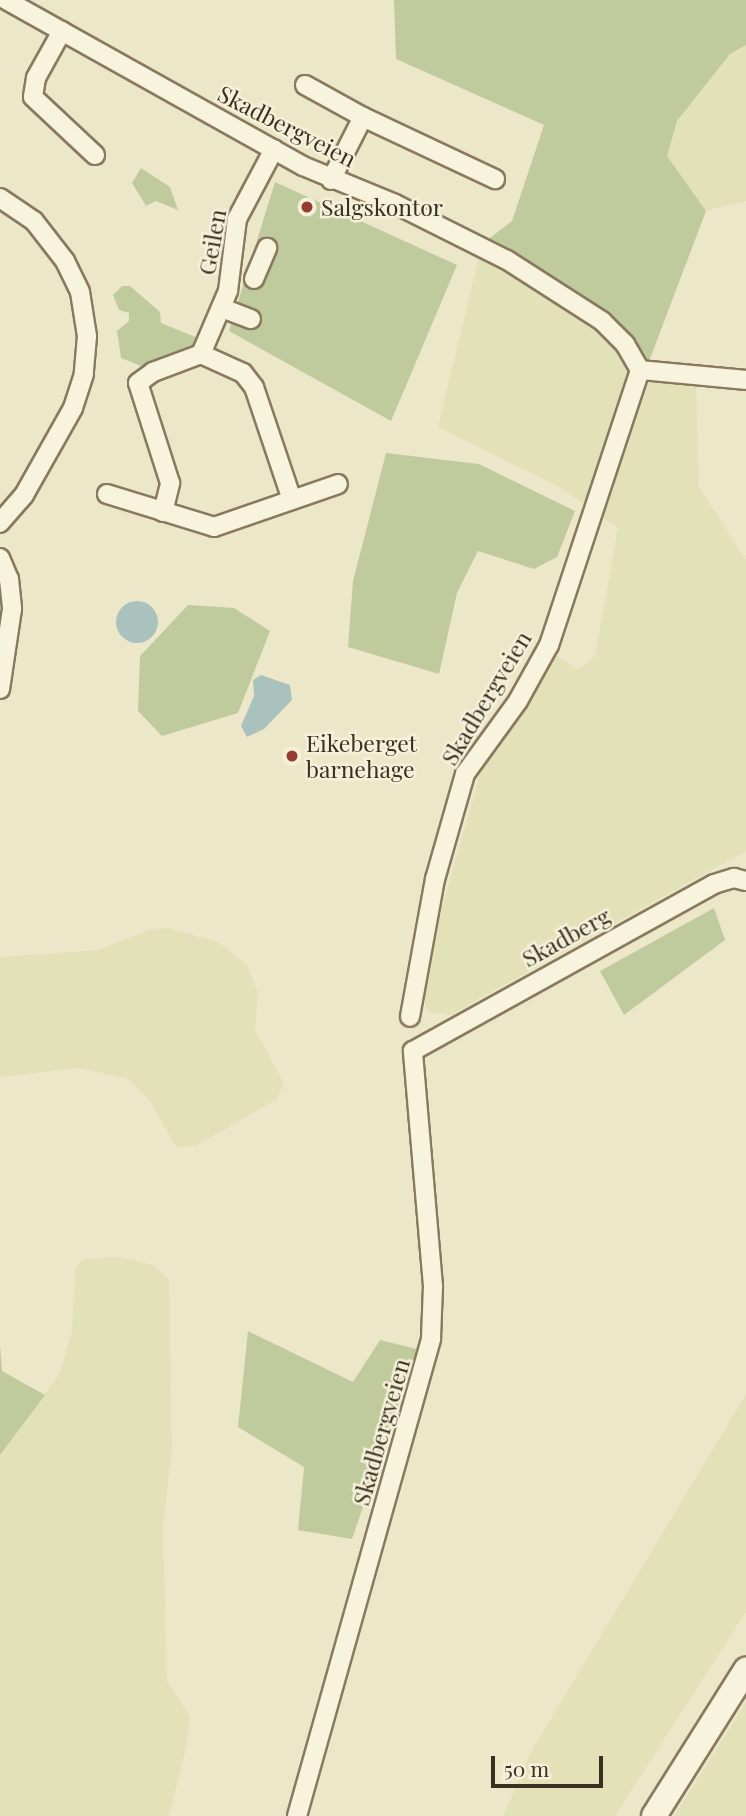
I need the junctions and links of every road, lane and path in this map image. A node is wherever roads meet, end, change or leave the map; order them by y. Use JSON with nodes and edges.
{"nodes":[{"id":1,"x":6,"y":0,"type":"edge"},
{"id":2,"x":62,"y":31,"type":"junction"},
{"id":3,"x":305,"y":85,"type":"dead end"},
{"id":4,"x":363,"y":117,"type":"junction"},
{"id":5,"x":274,"y":149,"type":"junction"},
{"id":6,"x":95,"y":155,"type":"dead end"},
{"id":7,"x":331,"y":180,"type":"junction"},
{"id":8,"x":495,"y":180,"type":"dead end"},
{"id":9,"x":0,"y":198,"type":"edge"},
{"id":10,"x":267,"y":248,"type":"dead end"},
{"id":11,"x":254,"y":279,"type":"dead end"},
{"id":12,"x":222,"y":308,"type":"junction"},
{"id":13,"x":251,"y":319,"type":"dead end"},
{"id":14,"x":201,"y":354,"type":"junction"},
{"id":15,"x":640,"y":370,"type":"junction"},
{"id":16,"x":746,"y":380,"type":"edge"},
{"id":17,"x":338,"y":484,"type":"dead end"},
{"id":18,"x":107,"y":494,"type":"dead end"},
{"id":19,"x":292,"y":500,"type":"junction"},
{"id":20,"x":163,"y":512,"type":"junction"},
{"id":21,"x":0,"y":523,"type":"edge"},
{"id":22,"x":0,"y":558,"type":"edge"},
{"id":23,"x":0,"y":689,"type":"edge"},
{"id":24,"x":746,"y":881,"type":"edge"},
{"id":25,"x":410,"y":1017,"type":"dead end"},
{"id":26,"x":414,"y":1051,"type":"joint"},
{"id":27,"x":746,"y":1670,"type":"edge"},
{"id":28,"x":297,"y":1816,"type":"edge"},
{"id":29,"x":654,"y":1816,"type":"edge"}],
"edges":[{"from":1,"to":2,"type":"street","name":"Skadbergveien"},
{"from":2,"to":5,"type":"street","name":"Skadbergveien"},
{"from":2,"to":6,"type":"street"},
{"from":3,"to":4,"type":"street"},
{"from":4,"to":7,"type":"street"},
{"from":4,"to":8,"type":"street"},
{"from":5,"to":7,"type":"street","name":"Skadbergveien"},
{"from":5,"to":12,"type":"street","name":"Geilen"},
{"from":7,"to":15,"type":"street","name":"Skadbergveien"},
{"from":9,"to":21,"type":"street"},
{"from":10,"to":11,"type":"street","name":"Geilen"},
{"from":12,"to":13,"type":"street","name":"Geilen"},
{"from":12,"to":14,"type":"street","name":"Geilen"},
{"from":14,"to":19,"type":"street"},
{"from":14,"to":20,"type":"street"},
{"from":15,"to":16,"type":"street"},
{"from":15,"to":25,"type":"street","name":"Skadbergveien"},
{"from":17,"to":19,"type":"street"},
{"from":18,"to":20,"type":"street"},
{"from":19,"to":20,"type":"street"},
{"from":22,"to":23,"type":"street"},
{"from":24,"to":26,"type":"street","name":"Skadberg"},
{"from":26,"to":28,"type":"street","name":"Skadbergveien"},
{"from":27,"to":29,"type":"main road"}]}
